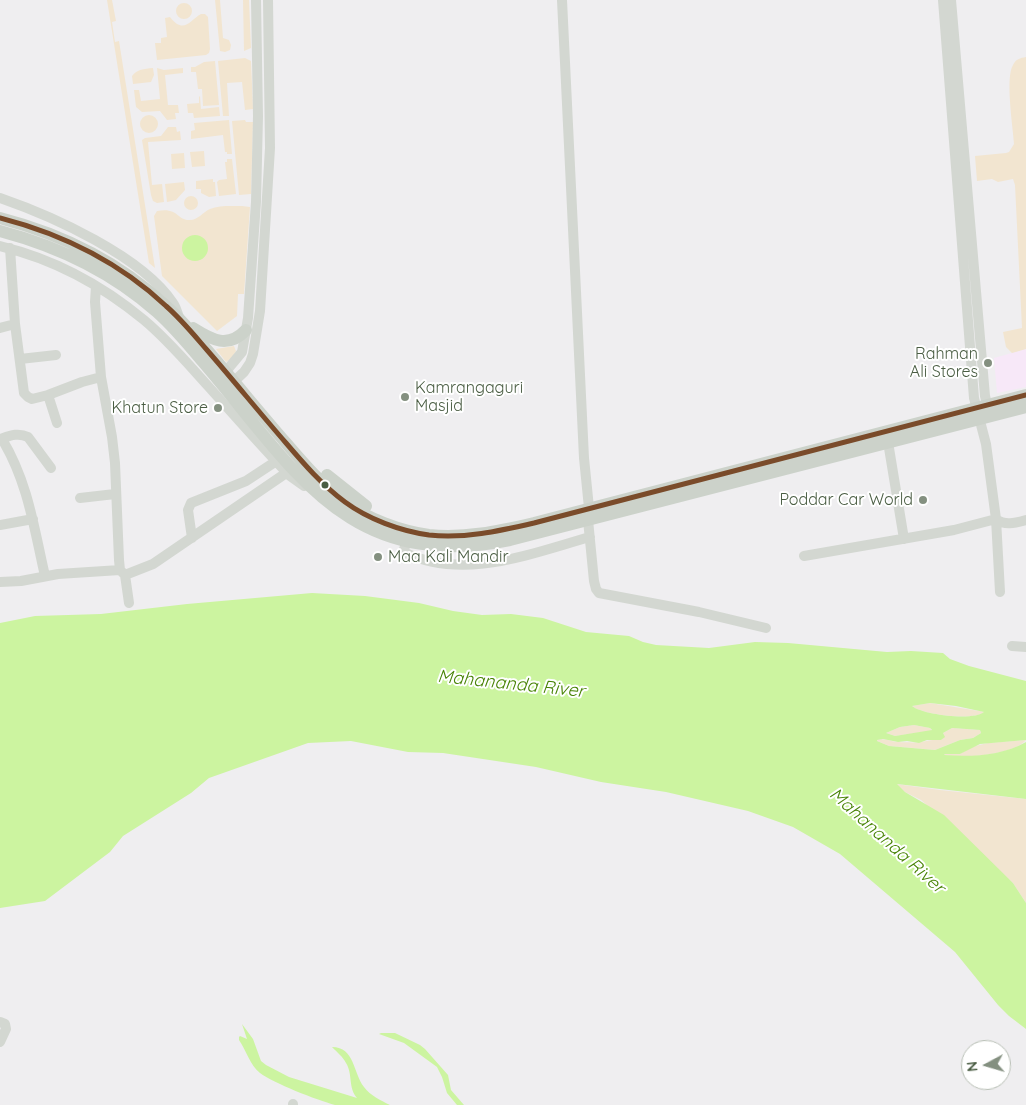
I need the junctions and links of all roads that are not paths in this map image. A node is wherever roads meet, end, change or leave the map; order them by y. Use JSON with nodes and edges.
{"nodes":[{"id":1,"x":562,"y":0,"type":"edge"},
{"id":2,"x":943,"y":0,"type":"edge"},
{"id":3,"x":951,"y":0,"type":"edge"},
{"id":4,"x":256,"y":3,"type":"edge"},
{"id":5,"x":268,"y":3,"type":"edge"},
{"id":6,"x":0,"y":198,"type":"edge"},
{"id":7,"x":261,"y":202,"type":"junction"},
{"id":8,"x":0,"y":218,"type":"edge"},
{"id":9,"x":0,"y":231,"type":"edge"},
{"id":10,"x":5,"y":247,"type":"edge"},
{"id":11,"x":96,"y":286,"type":"junction"},
{"id":12,"x":249,"y":310,"type":"junction"},
{"id":13,"x":260,"y":311,"type":"junction"},
{"id":14,"x":180,"y":320,"type":"junction"},
{"id":15,"x":15,"y":324,"type":"junction"},
{"id":16,"x":0,"y":328,"type":"edge"},
{"id":17,"x":246,"y":330,"type":"junction"},
{"id":18,"x":56,"y":355,"type":"dead end"},
{"id":19,"x":20,"y":359,"type":"junction"},
{"id":20,"x":101,"y":377,"type":"junction"},
{"id":21,"x":224,"y":383,"type":"junction"},
{"id":22,"x":48,"y":395,"type":"junction"},
{"id":23,"x":1026,"y":395,"type":"edge"},
{"id":24,"x":1026,"y":407,"type":"edge"},
{"id":25,"x":983,"y":412,"type":"junction"},
{"id":26,"x":57,"y":423,"type":"dead end"},
{"id":27,"x":1,"y":439,"type":"edge"},
{"id":28,"x":888,"y":442,"type":"junction"},
{"id":29,"x":279,"y":459,"type":"junction"},
{"id":30,"x":51,"y":468,"type":"dead end"},
{"id":31,"x":289,"y":471,"type":"junction"},
{"id":32,"x":115,"y":494,"type":"junction"},
{"id":33,"x":80,"y":498,"type":"dead end"},
{"id":34,"x":588,"y":514,"type":"junction"},
{"id":35,"x":33,"y":519,"type":"junction"},
{"id":36,"x":996,"y":519,"type":"junction"},
{"id":37,"x":1026,"y":520,"type":"edge"},
{"id":38,"x":0,"y":524,"type":"edge"},
{"id":39,"x":406,"y":535,"type":"junction"},
{"id":40,"x":590,"y":536,"type":"junction"},
{"id":41,"x":192,"y":538,"type":"junction"},
{"id":42,"x":904,"y":539,"type":"junction"},
{"id":43,"x":804,"y":556,"type":"dead end"},
{"id":44,"x":122,"y":572,"type":"junction"},
{"id":45,"x":44,"y":576,"type":"junction"},
{"id":46,"x":0,"y":582,"type":"edge"},
{"id":47,"x":1000,"y":592,"type":"dead end"},
{"id":48,"x":129,"y":603,"type":"dead end"},
{"id":49,"x":766,"y":628,"type":"dead end"},
{"id":50,"x":1012,"y":646,"type":"dead end"},
{"id":51,"x":1026,"y":647,"type":"edge"},
{"id":52,"x":0,"y":1022,"type":"edge"},
{"id":53,"x":0,"y":1042,"type":"edge"}],
"edges":[{"from":1,"to":34,"type":"street"},
{"from":2,"to":25,"type":"street"},
{"from":3,"to":25,"type":"street"},
{"from":4,"to":5,"type":"street"},
{"from":4,"to":7,"type":"street"},
{"from":5,"to":7,"type":"street"},
{"from":6,"to":14,"type":"street"},
{"from":7,"to":12,"type":"street"},
{"from":7,"to":13,"type":"street"},
{"from":8,"to":14,"type":"main road"},
{"from":9,"to":21,"type":"main road"},
{"from":10,"to":11,"type":"street"},
{"from":10,"to":15,"type":"street"},
{"from":11,"to":20,"type":"street"},
{"from":11,"to":21,"type":"street"},
{"from":12,"to":13,"type":"street"},
{"from":12,"to":17,"type":"street"},
{"from":13,"to":21,"type":"street"},
{"from":14,"to":17,"type":"main road"},
{"from":14,"to":21,"type":"main road"},
{"from":15,"to":16,"type":"street"},
{"from":15,"to":19,"type":"street"},
{"from":17,"to":21,"type":"street"},
{"from":18,"to":19,"type":"street"},
{"from":19,"to":22,"type":"street"},
{"from":20,"to":22,"type":"street"},
{"from":20,"to":32,"type":"street"},
{"from":21,"to":29,"type":"main road"},
{"from":21,"to":39,"type":"main road"},
{"from":22,"to":26,"type":"street"},
{"from":23,"to":25,"type":"main road"},
{"from":24,"to":25,"type":"main road"},
{"from":25,"to":28,"type":"main road"},
{"from":25,"to":34,"type":"main road"},
{"from":25,"to":36,"type":"street"},
{"from":27,"to":30,"type":"street"},
{"from":27,"to":35,"type":"street"},
{"from":28,"to":34,"type":"main road"},
{"from":28,"to":42,"type":"street"},
{"from":29,"to":31,"type":"main road"},
{"from":29,"to":41,"type":"street"},
{"from":31,"to":39,"type":"main road"},
{"from":31,"to":41,"type":"street"},
{"from":32,"to":33,"type":"street"},
{"from":32,"to":44,"type":"street"},
{"from":34,"to":39,"type":"main road"},
{"from":34,"to":39,"type":"main road"},
{"from":34,"to":40,"type":"street"},
{"from":35,"to":38,"type":"street"},
{"from":35,"to":45,"type":"street"},
{"from":36,"to":37,"type":"street"},
{"from":36,"to":42,"type":"street"},
{"from":36,"to":47,"type":"street"},
{"from":39,"to":40,"type":"street"},
{"from":40,"to":49,"type":"street"},
{"from":41,"to":44,"type":"street"},
{"from":42,"to":43,"type":"street"},
{"from":44,"to":45,"type":"street"},
{"from":44,"to":48,"type":"street"},
{"from":45,"to":46,"type":"street"},
{"from":50,"to":51,"type":"street"},
{"from":52,"to":53,"type":"street"}]}
